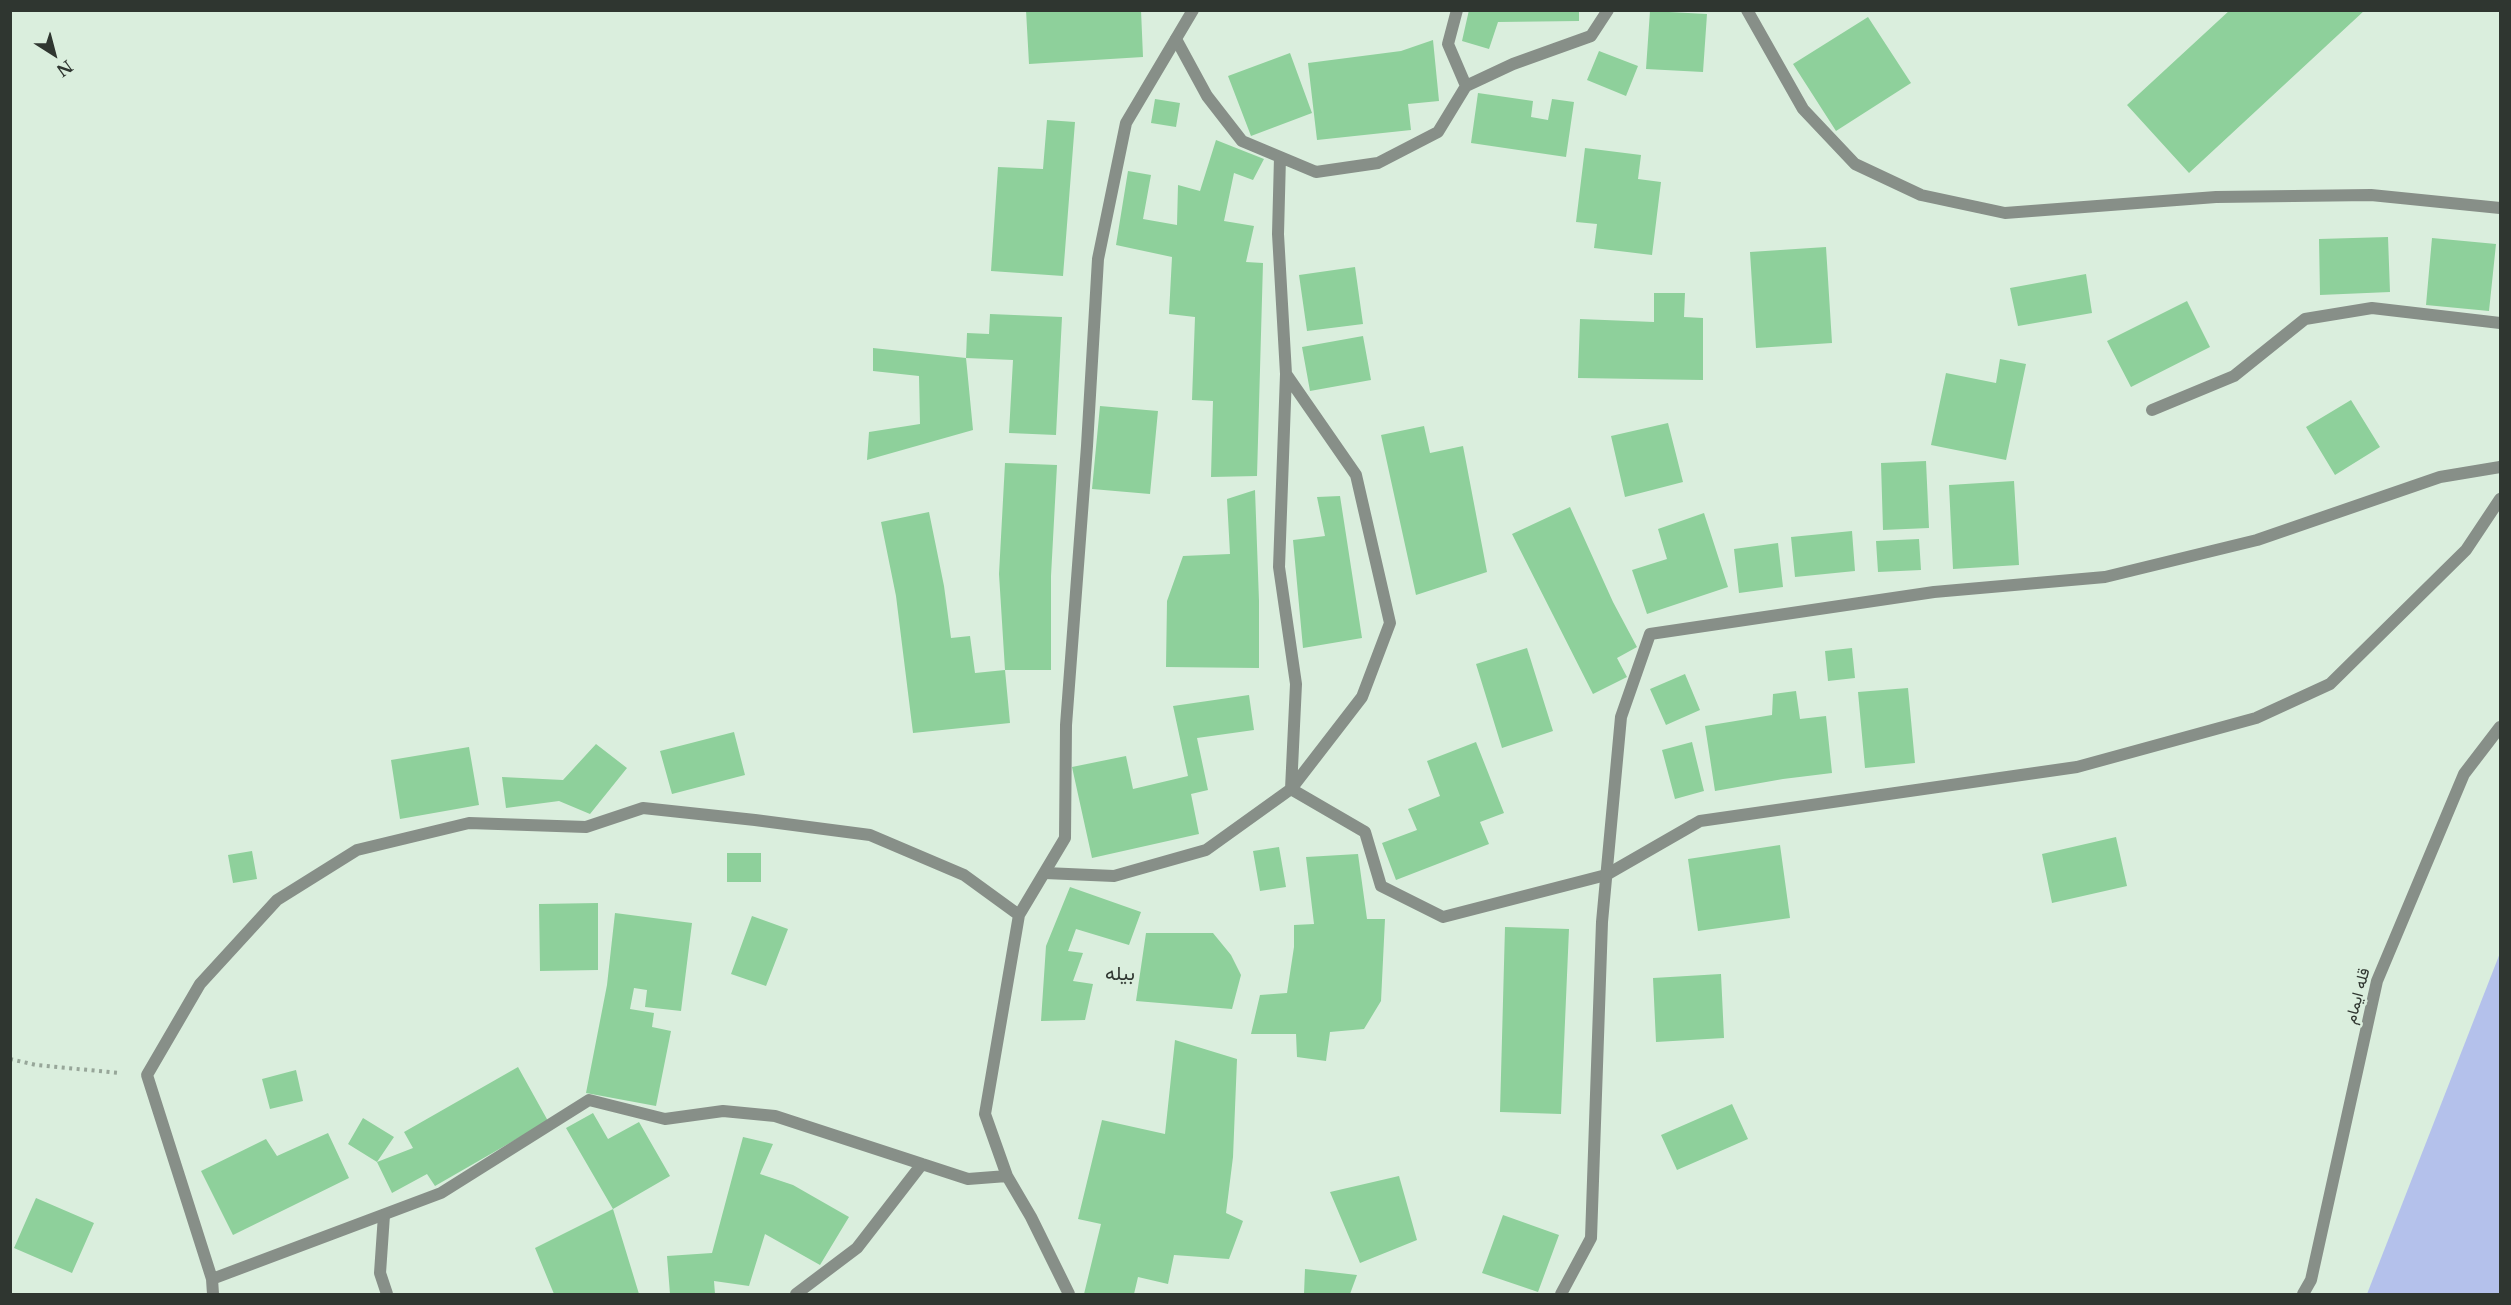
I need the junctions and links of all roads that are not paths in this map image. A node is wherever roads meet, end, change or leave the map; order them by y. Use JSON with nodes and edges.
{"nodes":[{"id":1,"x":1193,"y":10,"type":"edge"},
{"id":2,"x":1457,"y":10,"type":"edge"},
{"id":3,"x":1608,"y":10,"type":"edge"},
{"id":4,"x":1748,"y":10,"type":"edge"},
{"id":5,"x":1176,"y":39,"type":"junction"},
{"id":6,"x":1466,"y":86,"type":"junction"},
{"id":7,"x":1280,"y":157,"type":"junction"},
{"id":8,"x":2500,"y":208,"type":"edge"},
{"id":9,"x":2500,"y":323,"type":"edge"},
{"id":10,"x":1286,"y":374,"type":"junction"},
{"id":11,"x":2151,"y":410,"type":"dead end"},
{"id":12,"x":2500,"y":467,"type":"edge"},
{"id":13,"x":2500,"y":498,"type":"edge"},
{"id":14,"x":2500,"y":727,"type":"edge"},
{"id":15,"x":1291,"y":789,"type":"junction"},
{"id":16,"x":1045,"y":873,"type":"junction"},
{"id":17,"x":1606,"y":875,"type":"junction"},
{"id":18,"x":1019,"y":915,"type":"junction"},
{"id":19,"x":922,"y":1164,"type":"junction"},
{"id":20,"x":1007,"y":1176,"type":"junction"},
{"id":21,"x":384,"y":1215,"type":"junction"},
{"id":22,"x":212,"y":1279,"type":"junction"},
{"id":23,"x":213,"y":1294,"type":"edge"},
{"id":24,"x":387,"y":1294,"type":"edge"},
{"id":25,"x":796,"y":1294,"type":"edge"},
{"id":26,"x":1069,"y":1294,"type":"edge"},
{"id":27,"x":1561,"y":1294,"type":"edge"},
{"id":28,"x":2302,"y":1294,"type":"edge"}],
"edges":[{"from":1,"to":5,"type":"street"},
{"from":2,"to":6,"type":"street"},
{"from":3,"to":6,"type":"street"},
{"from":4,"to":8,"type":"street"},
{"from":5,"to":7,"type":"street"},
{"from":5,"to":16,"type":"street"},
{"from":6,"to":7,"type":"street"},
{"from":7,"to":10,"type":"street"},
{"from":9,"to":11,"type":"street"},
{"from":10,"to":15,"type":"street"},
{"from":10,"to":15,"type":"street"},
{"from":12,"to":17,"type":"street"},
{"from":13,"to":17,"type":"street"},
{"from":14,"to":28,"type":"street","name":"قله ایمام"},
{"from":15,"to":16,"type":"street"},
{"from":15,"to":17,"type":"street"},
{"from":16,"to":18,"type":"street"},
{"from":17,"to":27,"type":"street"},
{"from":18,"to":20,"type":"street"},
{"from":18,"to":22,"type":"street"},
{"from":19,"to":20,"type":"street"},
{"from":19,"to":21,"type":"street"},
{"from":19,"to":25,"type":"street"},
{"from":20,"to":26,"type":"street"},
{"from":21,"to":22,"type":"street"},
{"from":21,"to":24,"type":"street"},
{"from":22,"to":23,"type":"street"}]}
